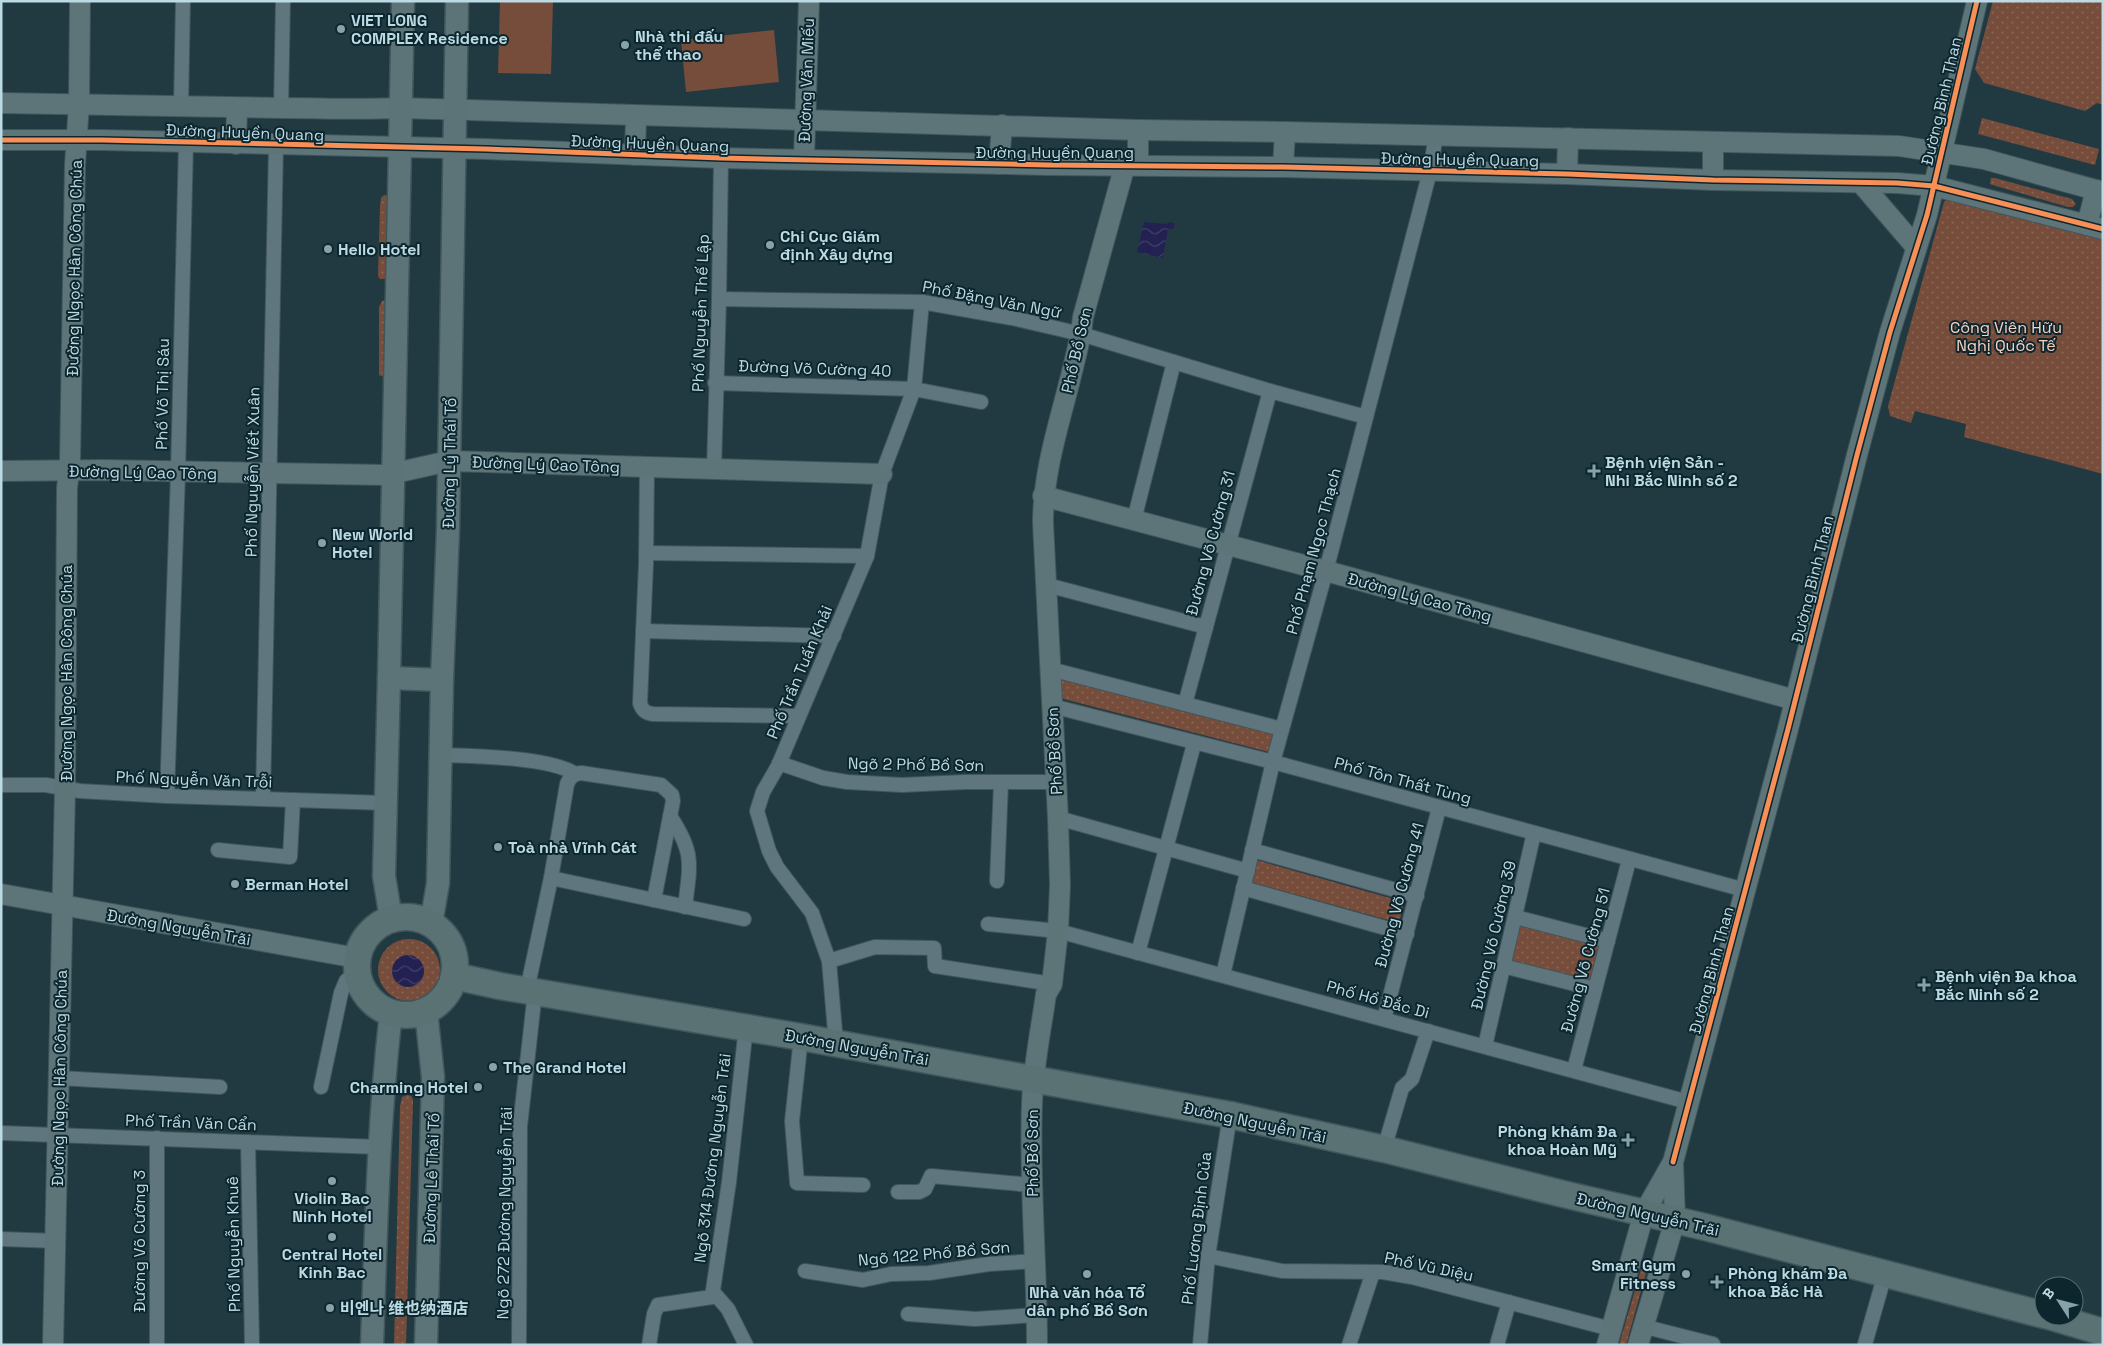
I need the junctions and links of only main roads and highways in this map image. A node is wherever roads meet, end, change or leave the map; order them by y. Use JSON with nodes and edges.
{"nodes":[{"id":1,"x":403,"y":1,"type":"edge"},
{"id":2,"x":458,"y":1,"type":"edge"},
{"id":3,"x":390,"y":678,"type":"junction"},
{"id":4,"x":442,"y":680,"type":"junction"},
{"id":5,"x":391,"y":919,"type":"junction"},
{"id":6,"x":431,"y":924,"type":"junction"},
{"id":7,"x":454,"y":976,"type":"junction"},
{"id":8,"x":426,"y":1012,"type":"junction"},
{"id":9,"x":391,"y":1013,"type":"junction"},
{"id":10,"x":2034,"y":1312,"type":"edge"},
{"id":11,"x":2083,"y":1326,"type":"edge"},
{"id":12,"x":2103,"y":1332,"type":"edge"},
{"id":13,"x":372,"y":1345,"type":"edge"},
{"id":14,"x":426,"y":1345,"type":"edge"}],
"edges":[{"from":1,"to":3,"type":"main road"},
{"from":2,"to":4,"type":"main road","name":"Đường Lý Thái Tổ"},
{"from":3,"to":4,"type":"main road"},
{"from":3,"to":5,"type":"main road"},
{"from":4,"to":6,"type":"main road","name":"Đường Lý Thái Tổ"},
{"from":5,"to":6,"type":"highway"},
{"from":5,"to":9,"type":"highway"},
{"from":6,"to":7,"type":"highway"},
{"from":7,"to":8,"type":"highway"},
{"from":7,"to":10,"type":"highway","name":"Đường Nguyễn Trãi"},
{"from":8,"to":9,"type":"highway"},
{"from":8,"to":14,"type":"main road","name":"Đường Lê Thái Tổ"},
{"from":9,"to":13,"type":"main road"},
{"from":11,"to":12,"type":"highway"}]}
